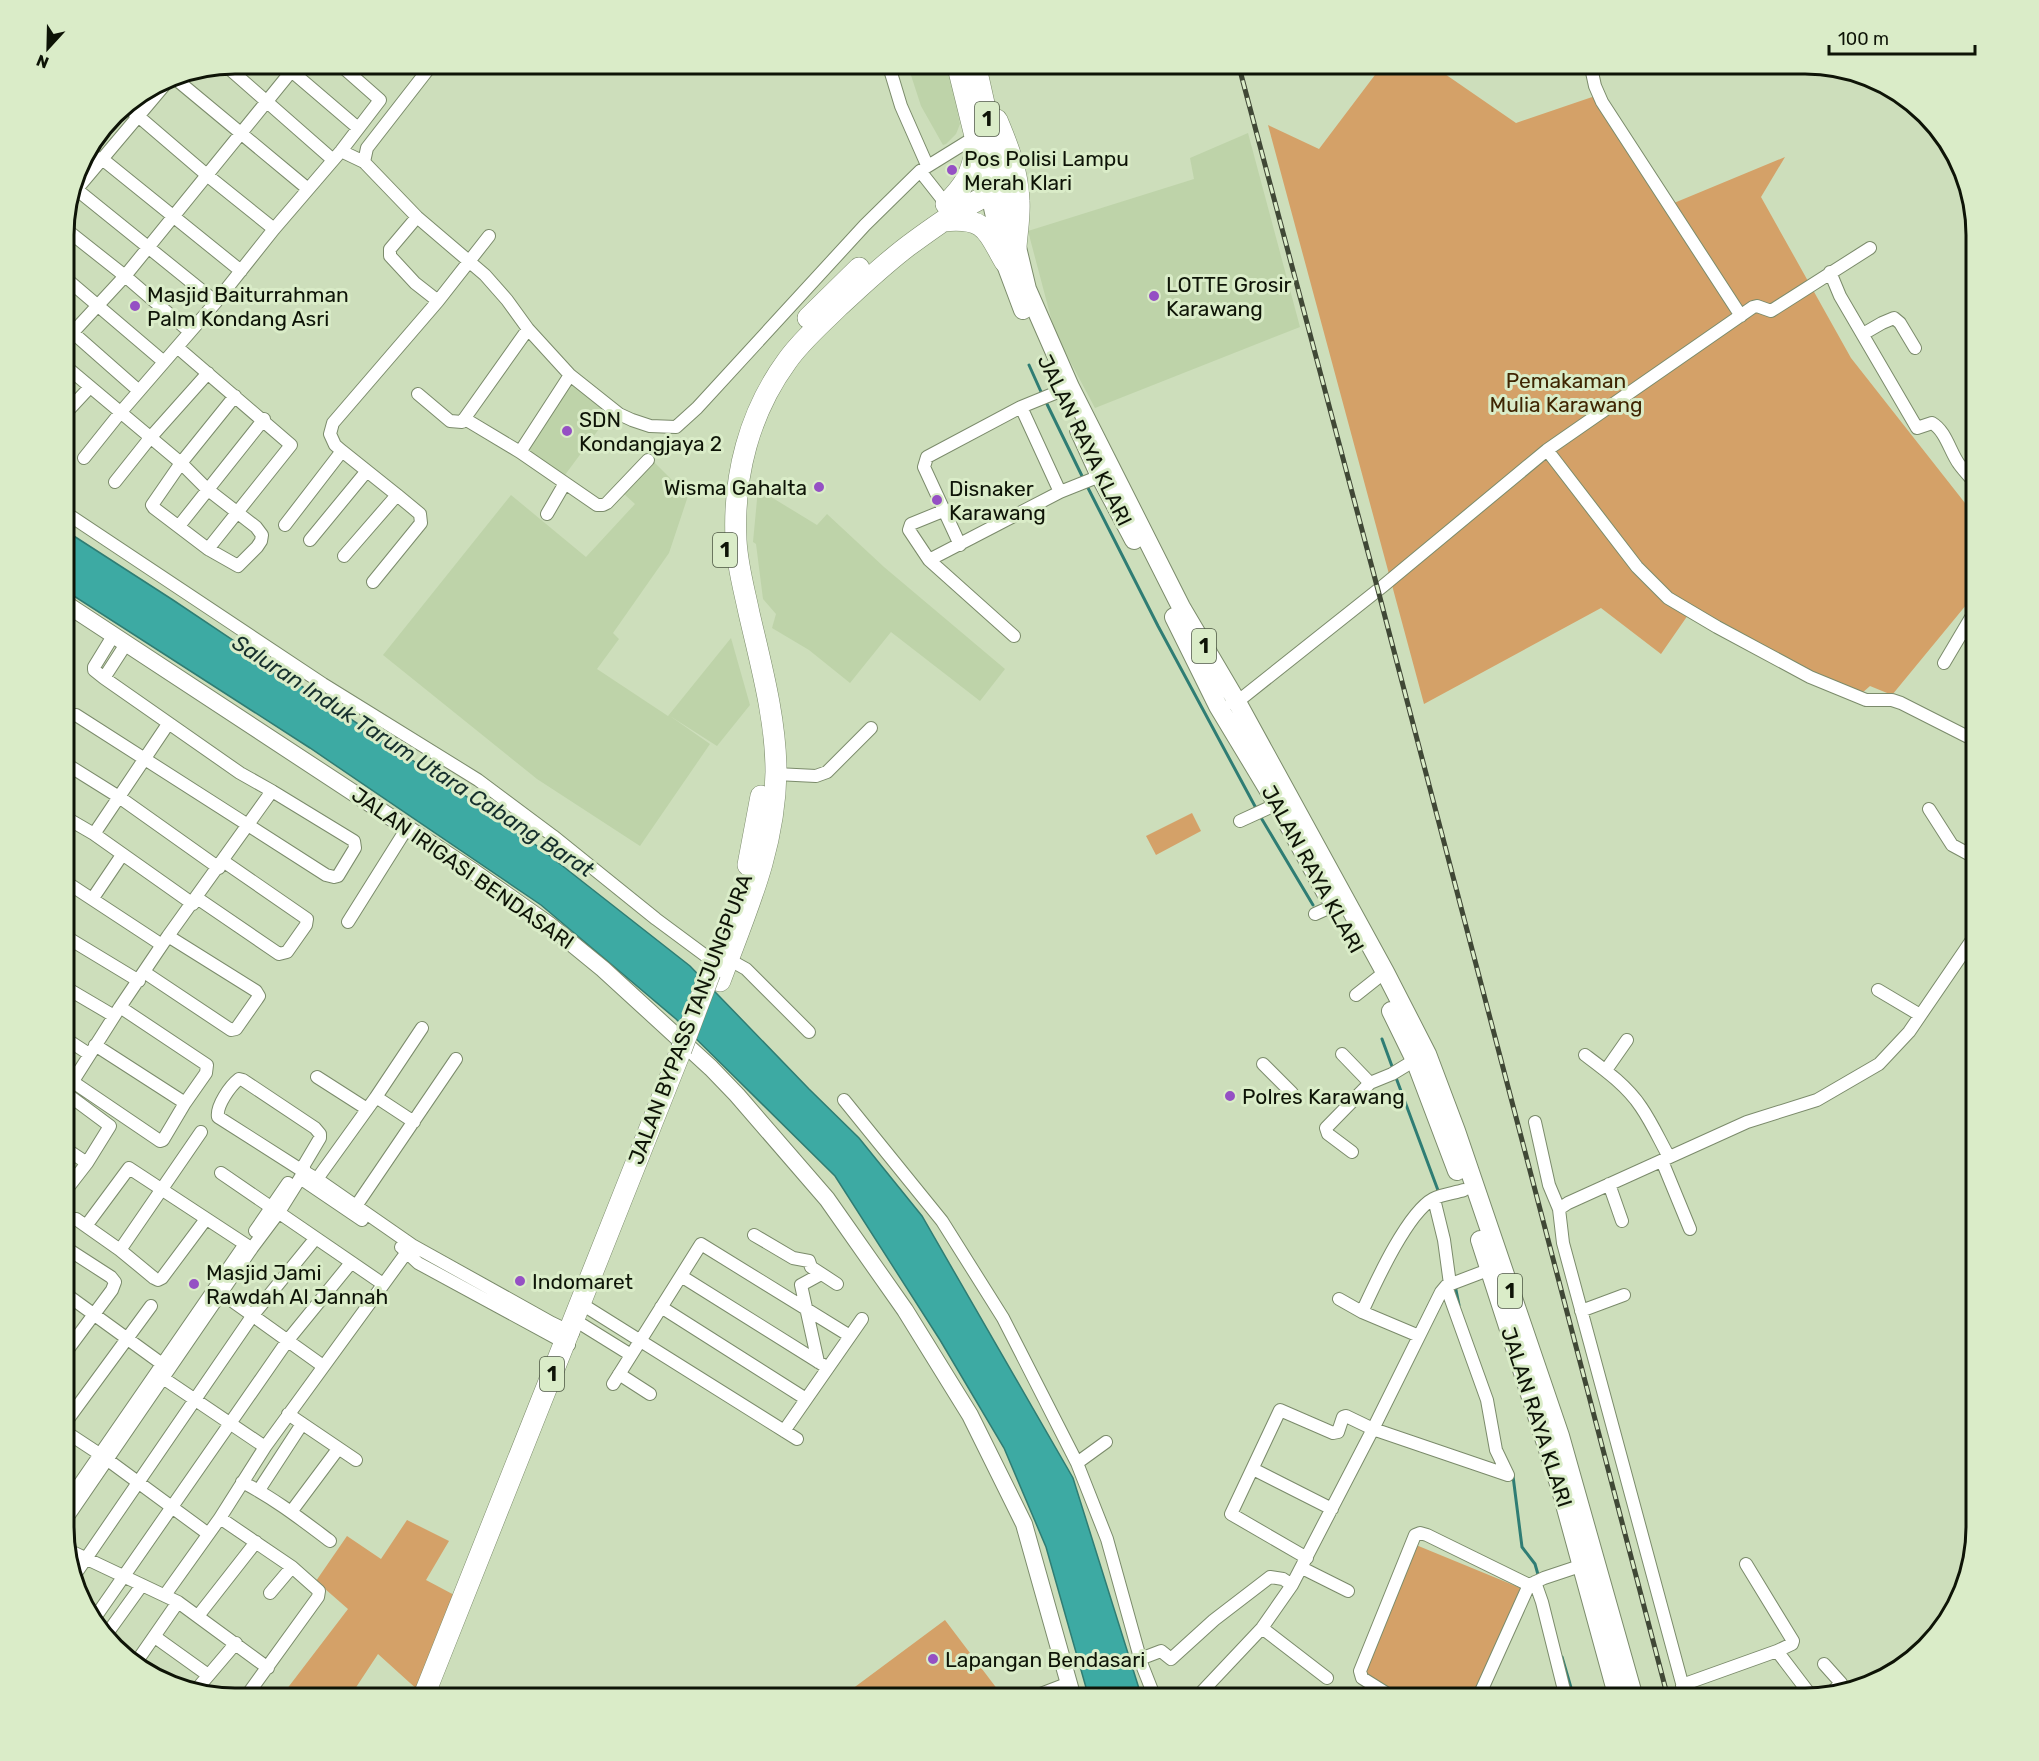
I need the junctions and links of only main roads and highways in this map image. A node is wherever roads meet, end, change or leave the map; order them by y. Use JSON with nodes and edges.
{"nodes":[{"id":1,"x":960,"y":74,"type":"edge"},
{"id":2,"x":977,"y":74,"type":"edge"},
{"id":3,"x":979,"y":74,"type":"edge"},
{"id":4,"x":976,"y":142,"type":"junction"},
{"id":5,"x":994,"y":184,"type":"junction"},
{"id":6,"x":944,"y":212,"type":"junction"},
{"id":7,"x":1010,"y":255,"type":"junction"},
{"id":8,"x":1055,"y":392,"type":"junction"},
{"id":9,"x":1329,"y":908,"type":"junction"},
{"id":10,"x":718,"y":969,"type":"junction"},
{"id":11,"x":1368,"y":985,"type":"junction"},
{"id":12,"x":685,"y":1053,"type":"junction"},
{"id":13,"x":1495,"y":1267,"type":"junction"},
{"id":14,"x":575,"y":1331,"type":"junction"},
{"id":15,"x":427,"y":1688,"type":"edge"},
{"id":16,"x":437,"y":1688,"type":"edge"},
{"id":17,"x":1615,"y":1688,"type":"edge"},
{"id":18,"x":1631,"y":1688,"type":"edge"}],
"edges":[{"from":1,"to":4,"type":"highway","name":"JALAN RAYA KLARI","number":"1"},
{"from":2,"to":5,"type":"highway","name":"JALAN RAYA KLARI","number":"1"},
{"from":3,"to":7,"type":"highway"},
{"from":4,"to":5,"type":"highway","name":"JALAN RAYA KLARI","number":"1"},
{"from":4,"to":6,"type":"highway"},
{"from":5,"to":6,"type":"highway","name":"JALAN BYPASS TANJUNGPURA","number":"1"},
{"from":5,"to":7,"type":"main road","name":"JALAN RAYA KLARI","number":"1"},
{"from":6,"to":7,"type":"highway"},
{"from":6,"to":10,"type":"highway","name":"JALAN BYPASS TANJUNGPURA","number":"1"},
{"from":6,"to":10,"type":"highway","name":"JALAN BYPASS TANJUNGPURA","number":"1"},
{"from":7,"to":8,"type":"main road","name":"JALAN RAYA KLARI","number":"1"},
{"from":8,"to":9,"type":"main road","name":"JALAN RAYA KLARI","number":"1"},
{"from":8,"to":9,"type":"main road","name":"JALAN RAYA KLARI","number":"1"},
{"from":9,"to":11,"type":"main road","name":"JALAN RAYA KLARI","number":"1"},
{"from":10,"to":12,"type":"highway","name":"JALAN BYPASS TANJUNGPURA","number":"1","bridge":true},
{"from":11,"to":13,"type":"main road","name":"JALAN RAYA KLARI","number":"1"},
{"from":11,"to":13,"type":"main road","name":"JALAN RAYA KLARI","number":"1"},
{"from":12,"to":14,"type":"highway","name":"JALAN BYPASS TANJUNGPURA","number":"1"},
{"from":12,"to":14,"type":"highway","name":"JALAN BYPASS TANJUNGPURA","number":"1"},
{"from":13,"to":17,"type":"main road","name":"JALAN RAYA KLARI","number":"1"},
{"from":13,"to":18,"type":"main road","name":"JALAN RAYA KLARI","number":"1"},
{"from":14,"to":15,"type":"highway","name":"JALAN BYPASS TANJUNGPURA","number":"1"},
{"from":14,"to":16,"type":"highway","name":"JALAN BYPASS TANJUNGPURA","number":"1"}]}
